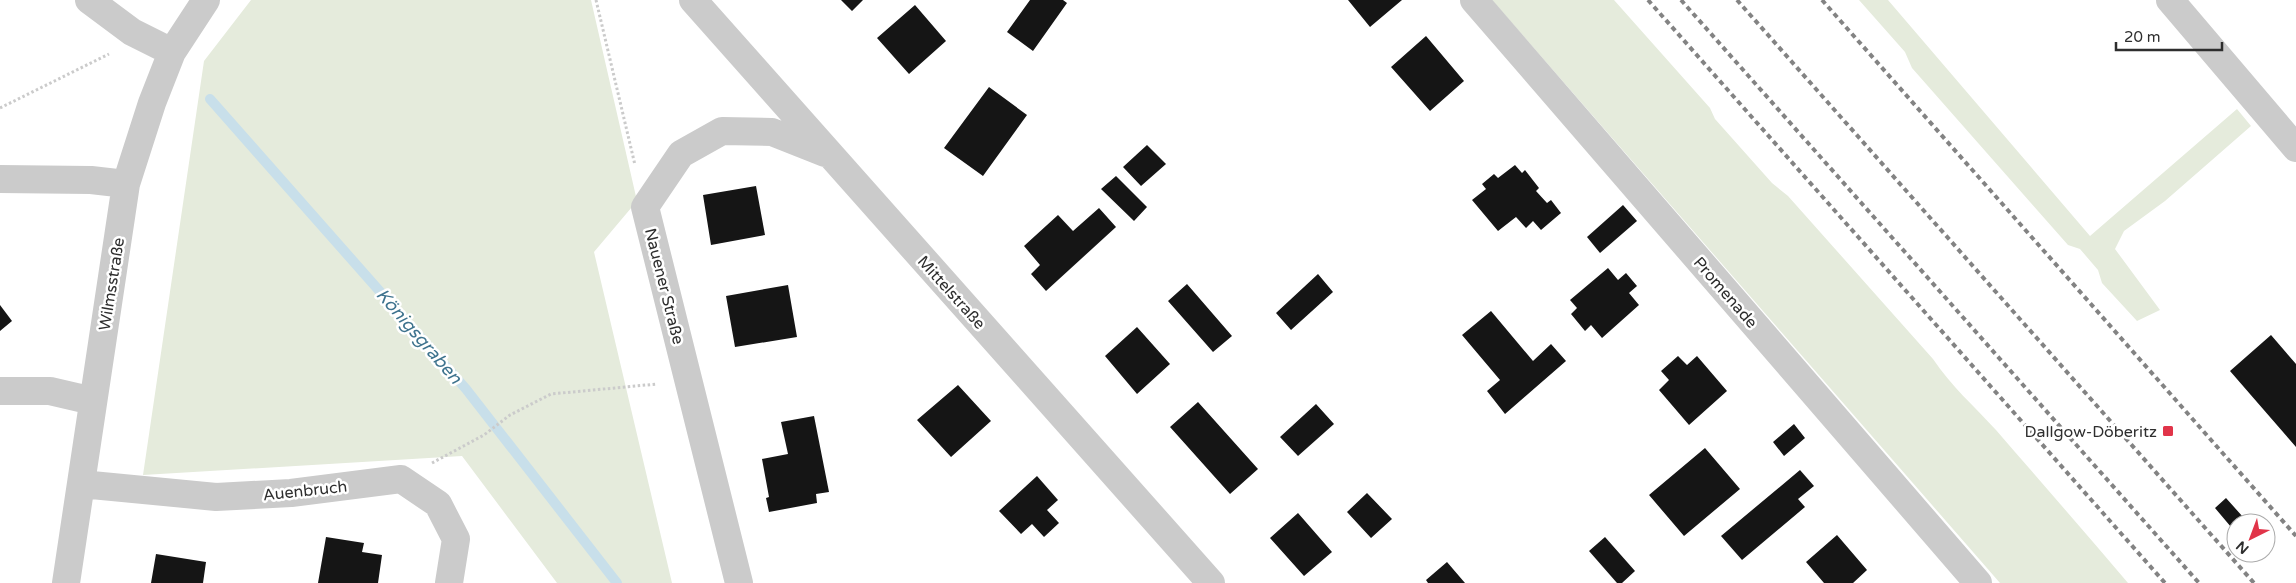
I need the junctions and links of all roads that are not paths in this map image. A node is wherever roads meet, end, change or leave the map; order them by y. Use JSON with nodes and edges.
{"nodes":[{"id":1,"x":89,"y":0,"type":"edge"},
{"id":2,"x":206,"y":0,"type":"edge"},
{"id":3,"x":694,"y":0,"type":"edge"},
{"id":4,"x":1474,"y":0,"type":"edge"},
{"id":5,"x":2170,"y":0,"type":"edge"},
{"id":6,"x":172,"y":52,"type":"junction"},
{"id":7,"x":2296,"y":148,"type":"edge"},
{"id":8,"x":831,"y":156,"type":"junction"},
{"id":9,"x":0,"y":179,"type":"edge"},
{"id":10,"x":126,"y":184,"type":"junction"},
{"id":11,"x":0,"y":391,"type":"edge"},
{"id":12,"x":93,"y":402,"type":"junction"},
{"id":13,"x":81,"y":484,"type":"junction"},
{"id":14,"x":66,"y":583,"type":"edge"},
{"id":15,"x":450,"y":583,"type":"edge"},
{"id":16,"x":740,"y":583,"type":"edge"},
{"id":17,"x":1211,"y":583,"type":"edge"},
{"id":18,"x":1978,"y":583,"type":"edge"}],
"edges":[{"from":1,"to":6,"type":"street"},
{"from":2,"to":6,"type":"street","name":"Wilmsstraße"},
{"from":3,"to":8,"type":"street","name":"Mittelstraße"},
{"from":4,"to":18,"type":"street","name":"Promenade"},
{"from":5,"to":7,"type":"street"},
{"from":6,"to":10,"type":"street","name":"Wilmsstraße"},
{"from":8,"to":16,"type":"street","name":"Nauener Straße"},
{"from":8,"to":17,"type":"street","name":"Mittelstraße"},
{"from":9,"to":10,"type":"street"},
{"from":10,"to":12,"type":"street","name":"Wilmsstraße"},
{"from":11,"to":12,"type":"street"},
{"from":12,"to":13,"type":"street","name":"Wilmsstraße"},
{"from":13,"to":14,"type":"street","name":"Wilmsstraße"},
{"from":13,"to":15,"type":"street","name":"Auenbruch"}]}
